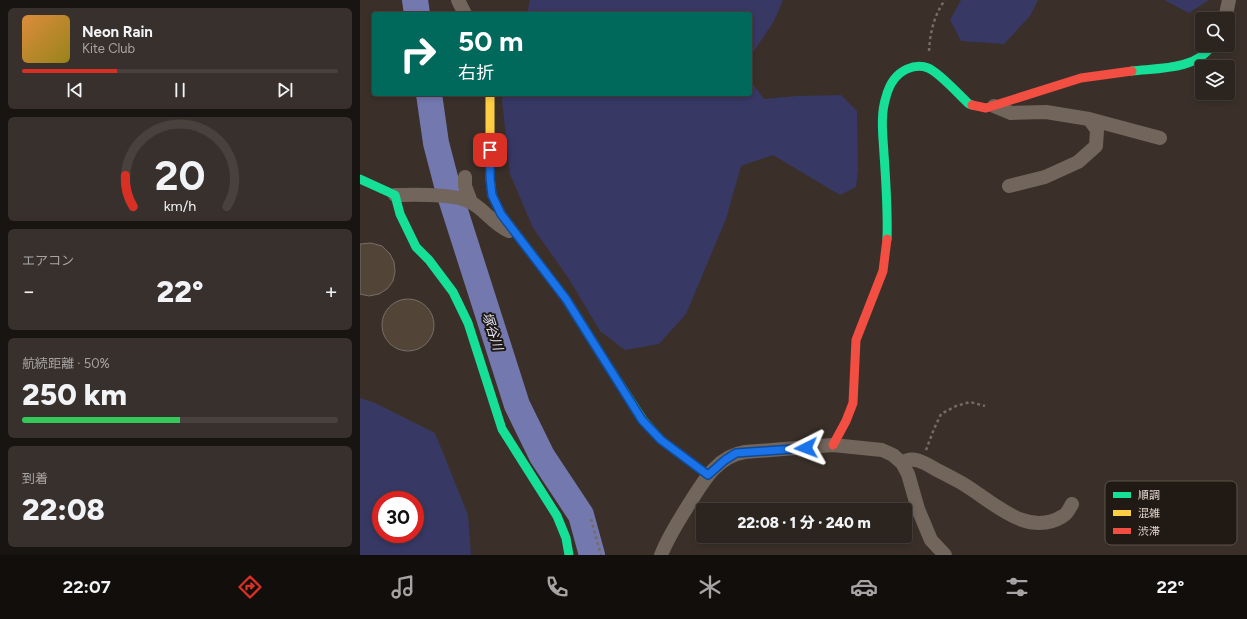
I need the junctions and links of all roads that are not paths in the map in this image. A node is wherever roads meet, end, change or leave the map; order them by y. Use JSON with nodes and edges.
{"nodes":[{"id":1,"x":458,"y":0,"type":"edge"},
{"id":2,"x":1229,"y":0,"type":"edge"},
{"id":3,"x":464,"y":12,"type":"edge"},
{"id":4,"x":1226,"y":12,"type":"edge"},
{"id":5,"x":1207,"y":52,"type":"edge"},
{"id":6,"x":490,"y":96,"type":"edge"},
{"id":7,"x":994,"y":106,"type":"junction"},
{"id":8,"x":1089,"y":119,"type":"junction"},
{"id":9,"x":1160,"y":138,"type":"dead end"},
{"id":10,"x":464,"y":177,"type":"dead end"},
{"id":11,"x":360,"y":179,"type":"edge"},
{"id":12,"x":1009,"y":186,"type":"dead end"},
{"id":13,"x":395,"y":195,"type":"junction"},
{"id":14,"x":471,"y":202,"type":"junction"},
{"id":15,"x":515,"y":233,"type":"junction"},
{"id":16,"x":833,"y":445,"type":"junction"},
{"id":17,"x":902,"y":463,"type":"junction"},
{"id":18,"x":708,"y":475,"type":"junction"},
{"id":19,"x":1072,"y":504,"type":"dead end"},
{"id":20,"x":568,"y":555,"type":"edge"},
{"id":21,"x":661,"y":555,"type":"edge"},
{"id":22,"x":945,"y":555,"type":"edge"}],
"edges":[{"from":1,"to":3,"type":"street"},
{"from":2,"to":4,"type":"street"},
{"from":5,"to":7,"type":"street"},
{"from":6,"to":15,"type":"street"},
{"from":7,"to":8,"type":"street"},
{"from":7,"to":16,"type":"street"},
{"from":8,"to":9,"type":"street"},
{"from":8,"to":12,"type":"street"},
{"from":10,"to":14,"type":"street"},
{"from":11,"to":13,"type":"street"},
{"from":13,"to":14,"type":"street"},
{"from":13,"to":20,"type":"street"},
{"from":14,"to":15,"type":"street"},
{"from":15,"to":18,"type":"street"},
{"from":16,"to":17,"type":"street"},
{"from":16,"to":18,"type":"street"},
{"from":17,"to":19,"type":"street"},
{"from":17,"to":22,"type":"street"},
{"from":18,"to":21,"type":"street"}]}
